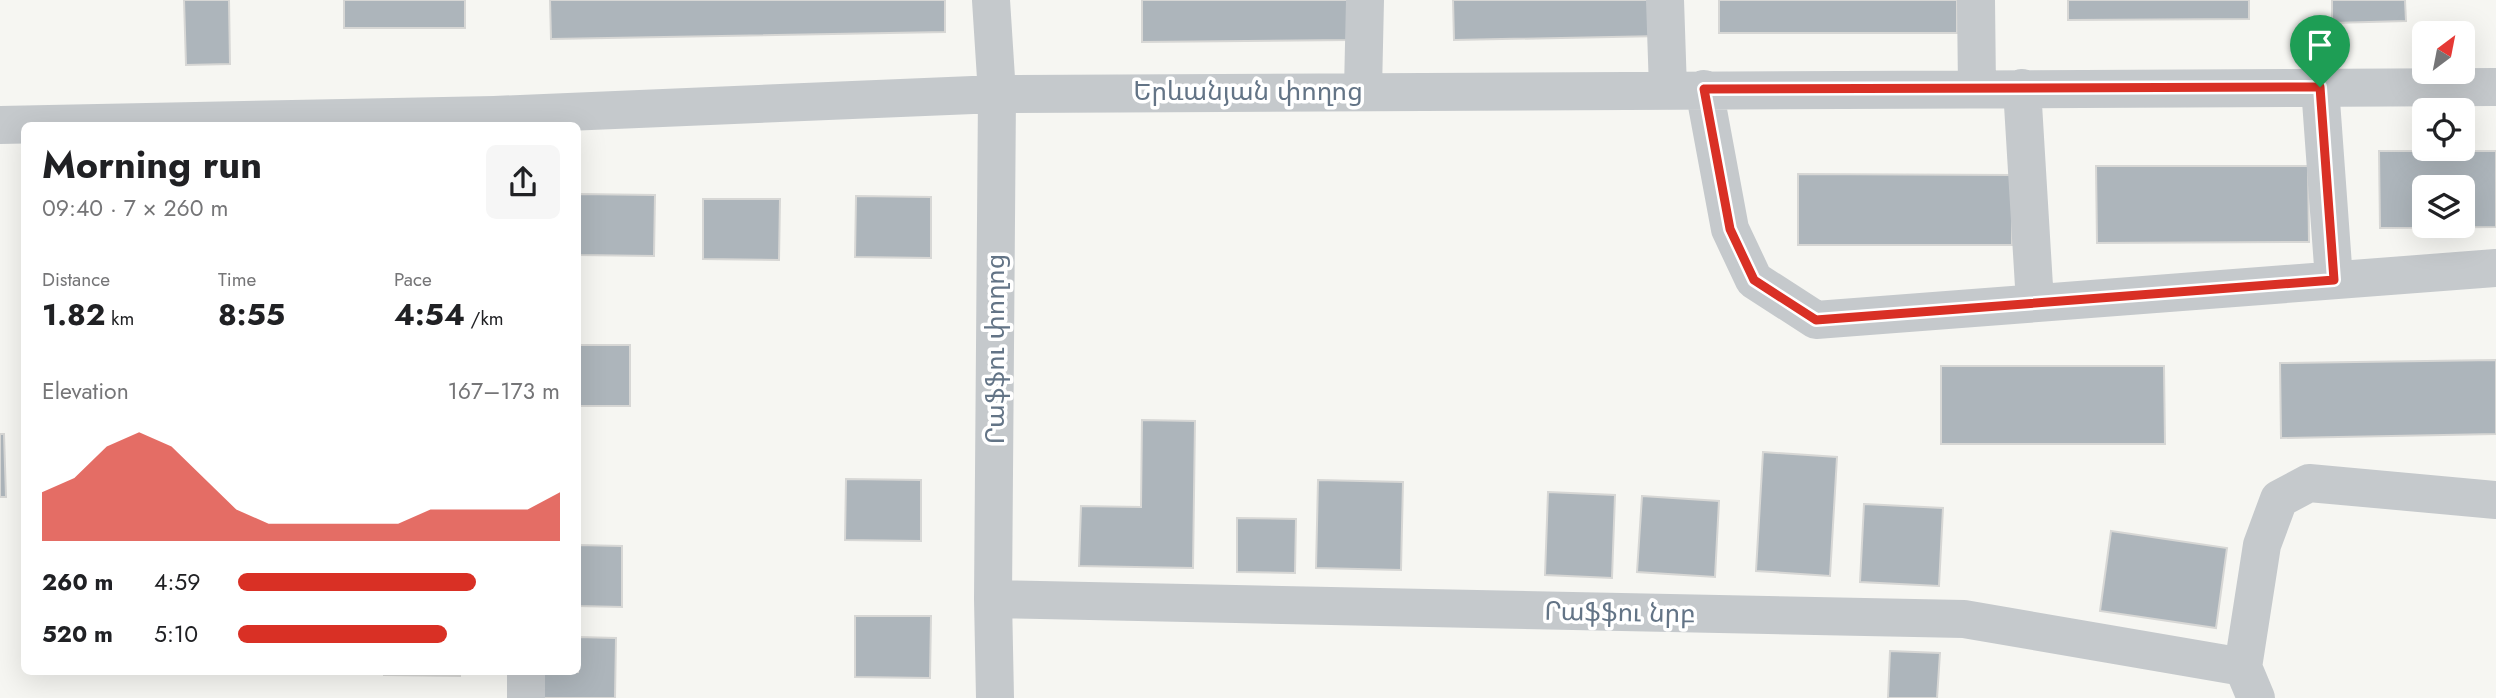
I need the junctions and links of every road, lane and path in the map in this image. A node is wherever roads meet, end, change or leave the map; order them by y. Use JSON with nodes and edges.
{"nodes":[{"id":1,"x":991,"y":0,"type":"edge"},
{"id":2,"x":1365,"y":0,"type":"edge"},
{"id":3,"x":1665,"y":0,"type":"edge"},
{"id":4,"x":1976,"y":0,"type":"edge"},
{"id":5,"x":2320,"y":87,"type":"junction"},
{"id":6,"x":2496,"y":87,"type":"edge"},
{"id":7,"x":2022,"y":88,"type":"junction"},
{"id":8,"x":1686,"y":89,"type":"junction"},
{"id":9,"x":1977,"y":89,"type":"junction"},
{"id":10,"x":1363,"y":90,"type":"junction"},
{"id":11,"x":997,"y":94,"type":"junction"},
{"id":12,"x":526,"y":120,"type":"edge"},
{"id":13,"x":316,"y":122,"type":"edge"},
{"id":14,"x":0,"y":125,"type":"edge"},
{"id":15,"x":21,"y":125,"type":"edge"},
{"id":16,"x":2496,"y":268,"type":"edge"},
{"id":17,"x":2334,"y":280,"type":"junction"},
{"id":18,"x":2035,"y":303,"type":"junction"},
{"id":19,"x":2496,"y":500,"type":"edge"},
{"id":20,"x":993,"y":599,"type":"junction"},
{"id":21,"x":526,"y":675,"type":"edge"},
{"id":22,"x":2250,"y":682,"type":"edge"},
{"id":23,"x":526,"y":698,"type":"edge"},
{"id":24,"x":995,"y":698,"type":"edge"}],
"edges":[{"from":1,"to":11,"type":"street","name":"Րաֆֆու փողոց"},
{"from":2,"to":10,"type":"street"},
{"from":3,"to":8,"type":"street"},
{"from":4,"to":9,"type":"street"},
{"from":5,"to":6,"type":"street","name":"Երևանյան փողոց"},
{"from":5,"to":7,"type":"street","name":"Երևանյան փողոց"},
{"from":5,"to":17,"type":"street"},
{"from":7,"to":9,"type":"street","name":"Երևանյան փողոց"},
{"from":7,"to":18,"type":"street"},
{"from":8,"to":9,"type":"street","name":"Երևանյան փողոց"},
{"from":8,"to":10,"type":"street","name":"Երևանյան փողոց"},
{"from":8,"to":18,"type":"street"},
{"from":10,"to":11,"type":"street","name":"Երևանյան փողոց"},
{"from":11,"to":12,"type":"street","name":"Երևանյան փողոց"},
{"from":11,"to":20,"type":"street","name":"Րաֆֆու փողոց"},
{"from":12,"to":13,"type":"street","name":"Երևանյան փողոց"},
{"from":14,"to":15,"type":"street","name":"Երևանյան փողոց"},
{"from":16,"to":17,"type":"street"},
{"from":17,"to":18,"type":"street"},
{"from":19,"to":22,"type":"street"},
{"from":20,"to":22,"type":"street","name":"Րաֆֆու նրբ"},
{"from":20,"to":24,"type":"street","name":"Րաֆֆու փողոց"},
{"from":21,"to":23,"type":"street"}]}
